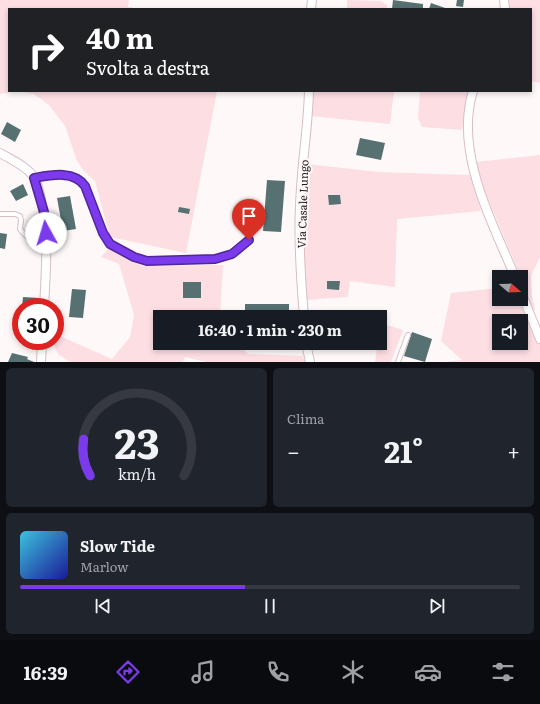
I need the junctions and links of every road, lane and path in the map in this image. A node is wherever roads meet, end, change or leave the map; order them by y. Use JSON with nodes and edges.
{"nodes":[{"id":1,"x":309,"y":92,"type":"edge"},
{"id":2,"x":473,"y":92,"type":"edge"},
{"id":3,"x":0,"y":153,"type":"edge"},
{"id":4,"x":34,"y":178,"type":"junction"},
{"id":5,"x":0,"y":214,"type":"edge"},
{"id":6,"x":249,"y":240,"type":"dead end"},
{"id":7,"x":47,"y":245,"type":"junction"},
{"id":8,"x":512,"y":270,"type":"edge"},
{"id":9,"x":44,"y":298,"type":"edge"},
{"id":10,"x":527,"y":306,"type":"edge"},
{"id":11,"x":304,"y":310,"type":"edge"},
{"id":12,"x":408,"y":335,"type":"dead end"},
{"id":13,"x":540,"y":339,"type":"edge"},
{"id":14,"x":42,"y":350,"type":"edge"},
{"id":15,"x":307,"y":350,"type":"edge"},
{"id":16,"x":41,"y":362,"type":"edge"},
{"id":17,"x":310,"y":362,"type":"edge"},
{"id":18,"x":398,"y":362,"type":"edge"}],
"edges":[{"from":1,"to":11,"type":"street","name":"Via Casale Lungo"},
{"from":2,"to":8,"type":"street"},
{"from":3,"to":4,"type":"street"},
{"from":4,"to":6,"type":"lane"},
{"from":4,"to":7,"type":"street"},
{"from":5,"to":7,"type":"lane"},
{"from":7,"to":9,"type":"street"},
{"from":10,"to":13,"type":"street"},
{"from":12,"to":18,"type":"lane"},
{"from":14,"to":16,"type":"street"},
{"from":15,"to":17,"type":"street"}]}
